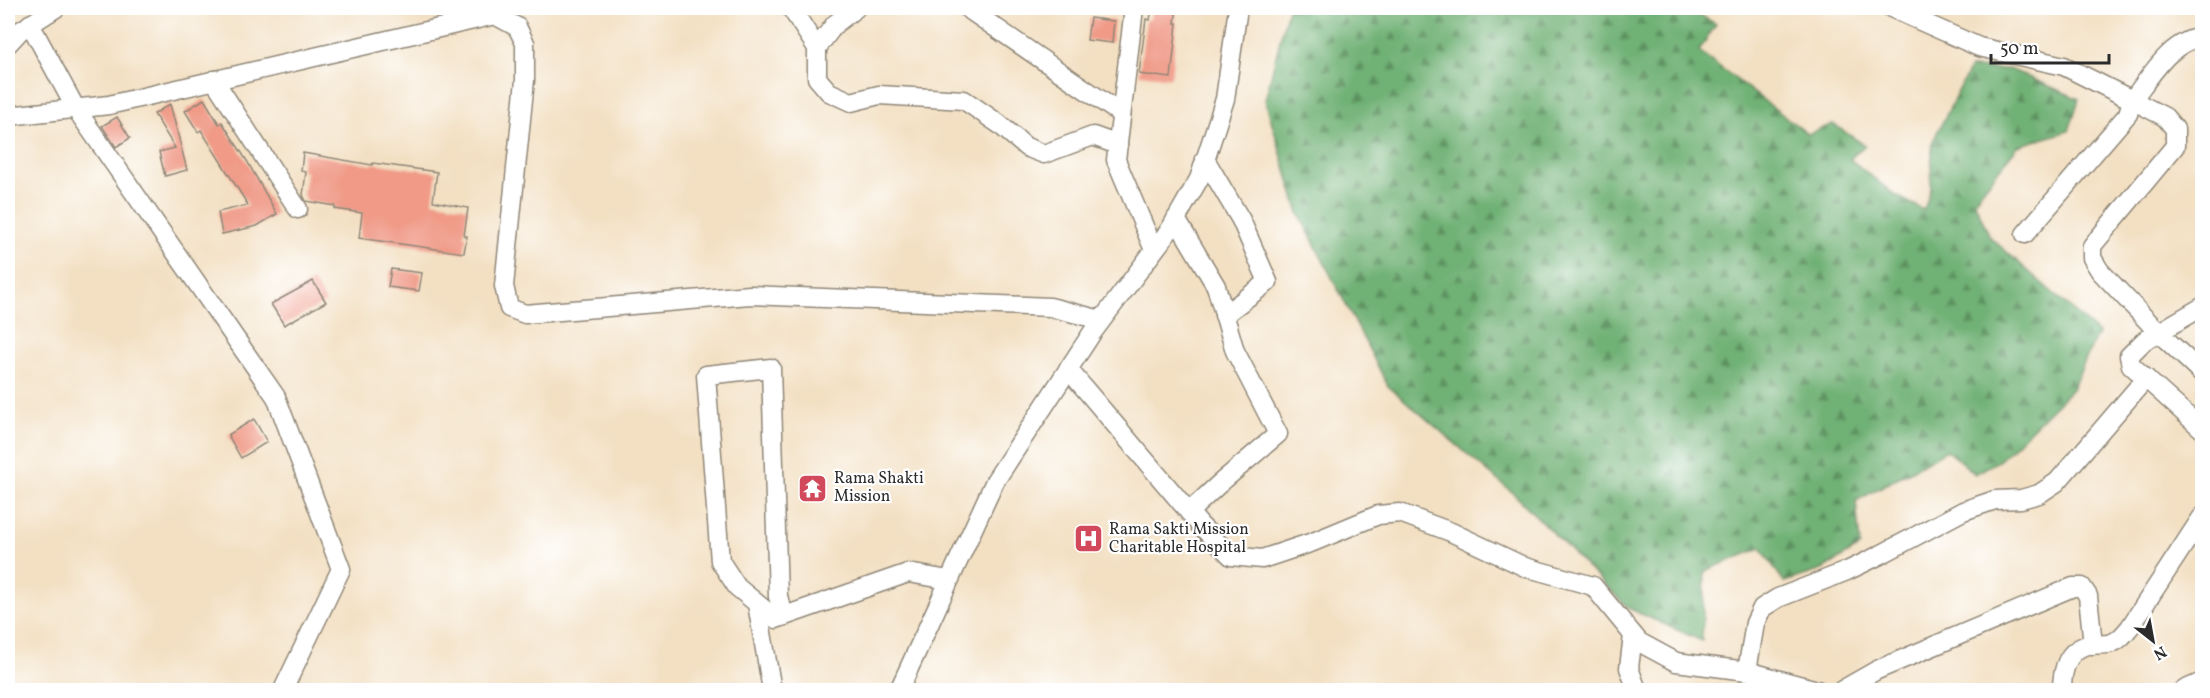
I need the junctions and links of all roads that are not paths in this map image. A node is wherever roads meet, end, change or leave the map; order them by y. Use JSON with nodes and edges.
{"nodes":[{"id":1,"x":56,"y":8,"type":"edge"},
{"id":2,"x":791,"y":8,"type":"edge"},
{"id":3,"x":856,"y":8,"type":"edge"},
{"id":4,"x":967,"y":8,"type":"edge"},
{"id":5,"x":1134,"y":8,"type":"edge"},
{"id":6,"x":1238,"y":8,"type":"edge"},
{"id":7,"x":1891,"y":8,"type":"edge"},
{"id":8,"x":493,"y":11,"type":"edge"},
{"id":9,"x":30,"y":24,"type":"junction"},
{"id":10,"x":2202,"y":37,"type":"edge"},
{"id":11,"x":8,"y":44,"type":"edge"},
{"id":12,"x":817,"y":48,"type":"junction"},
{"id":13,"x":214,"y":80,"type":"junction"},
{"id":14,"x":2132,"y":100,"type":"junction"},
{"id":15,"x":76,"y":108,"type":"junction"},
{"id":16,"x":1121,"y":114,"type":"junction"},
{"id":17,"x":8,"y":116,"type":"edge"},
{"id":18,"x":1118,"y":145,"type":"junction"},
{"id":19,"x":1205,"y":159,"type":"junction"},
{"id":20,"x":298,"y":210,"type":"dead end"},
{"id":21,"x":1176,"y":219,"type":"junction"},
{"id":22,"x":2025,"y":234,"type":"dead end"},
{"id":23,"x":1154,"y":250,"type":"junction"},
{"id":24,"x":2202,"y":307,"type":"edge"},
{"id":25,"x":1224,"y":315,"type":"junction"},
{"id":26,"x":1101,"y":320,"type":"junction"},
{"id":27,"x":2159,"y":333,"type":"junction"},
{"id":28,"x":1068,"y":369,"type":"junction"},
{"id":29,"x":2202,"y":373,"type":"edge"},
{"id":30,"x":2146,"y":378,"type":"junction"},
{"id":31,"x":2202,"y":429,"type":"edge"},
{"id":32,"x":1189,"y":512,"type":"junction"},
{"id":33,"x":2202,"y":517,"type":"edge"},
{"id":34,"x":949,"y":580,"type":"junction"},
{"id":35,"x":757,"y":604,"type":"junction"},
{"id":36,"x":785,"y":616,"type":"junction"},
{"id":37,"x":1633,"y":635,"type":"junction"},
{"id":38,"x":2093,"y":645,"type":"junction"},
{"id":39,"x":1747,"y":671,"type":"junction"},
{"id":40,"x":2202,"y":682,"type":"edge"},
{"id":41,"x":283,"y":690,"type":"edge"},
{"id":42,"x":772,"y":690,"type":"edge"},
{"id":43,"x":899,"y":690,"type":"edge"},
{"id":44,"x":1637,"y":690,"type":"edge"},
{"id":45,"x":1817,"y":690,"type":"edge"},
{"id":46,"x":1842,"y":690,"type":"edge"},
{"id":47,"x":2062,"y":690,"type":"edge"},
{"id":48,"x":2184,"y":690,"type":"edge"}],
"edges":[{"from":1,"to":9,"type":"street"},
{"from":2,"to":12,"type":"street"},
{"from":3,"to":12,"type":"street"},
{"from":4,"to":16,"type":"street"},
{"from":5,"to":16,"type":"street"},
{"from":6,"to":19,"type":"street"},
{"from":7,"to":14,"type":"street"},
{"from":8,"to":13,"type":"street"},
{"from":8,"to":26,"type":"street"},
{"from":9,"to":11,"type":"street"},
{"from":9,"to":15,"type":"street"},
{"from":10,"to":14,"type":"street"},
{"from":12,"to":18,"type":"street"},
{"from":13,"to":15,"type":"street"},
{"from":13,"to":20,"type":"street"},
{"from":14,"to":22,"type":"street"},
{"from":14,"to":27,"type":"street"},
{"from":15,"to":17,"type":"street"},
{"from":15,"to":41,"type":"street"},
{"from":16,"to":18,"type":"street"},
{"from":18,"to":23,"type":"street"},
{"from":19,"to":21,"type":"street"},
{"from":19,"to":25,"type":"street"},
{"from":21,"to":23,"type":"street"},
{"from":21,"to":25,"type":"street"},
{"from":23,"to":26,"type":"street"},
{"from":24,"to":27,"type":"street"},
{"from":25,"to":32,"type":"street"},
{"from":26,"to":28,"type":"street"},
{"from":27,"to":29,"type":"street"},
{"from":27,"to":30,"type":"street"},
{"from":28,"to":32,"type":"street"},
{"from":28,"to":34,"type":"street"},
{"from":30,"to":31,"type":"street"},
{"from":30,"to":39,"type":"street"},
{"from":32,"to":37,"type":"street"},
{"from":33,"to":38,"type":"street"},
{"from":34,"to":36,"type":"street"},
{"from":34,"to":43,"type":"street"},
{"from":35,"to":36,"type":"street"},
{"from":35,"to":36,"type":"street"},
{"from":35,"to":42,"type":"street"},
{"from":37,"to":39,"type":"street"},
{"from":37,"to":44,"type":"street"},
{"from":38,"to":46,"type":"street"},
{"from":38,"to":47,"type":"street"},
{"from":39,"to":45,"type":"street"},
{"from":40,"to":48,"type":"street"}]}
